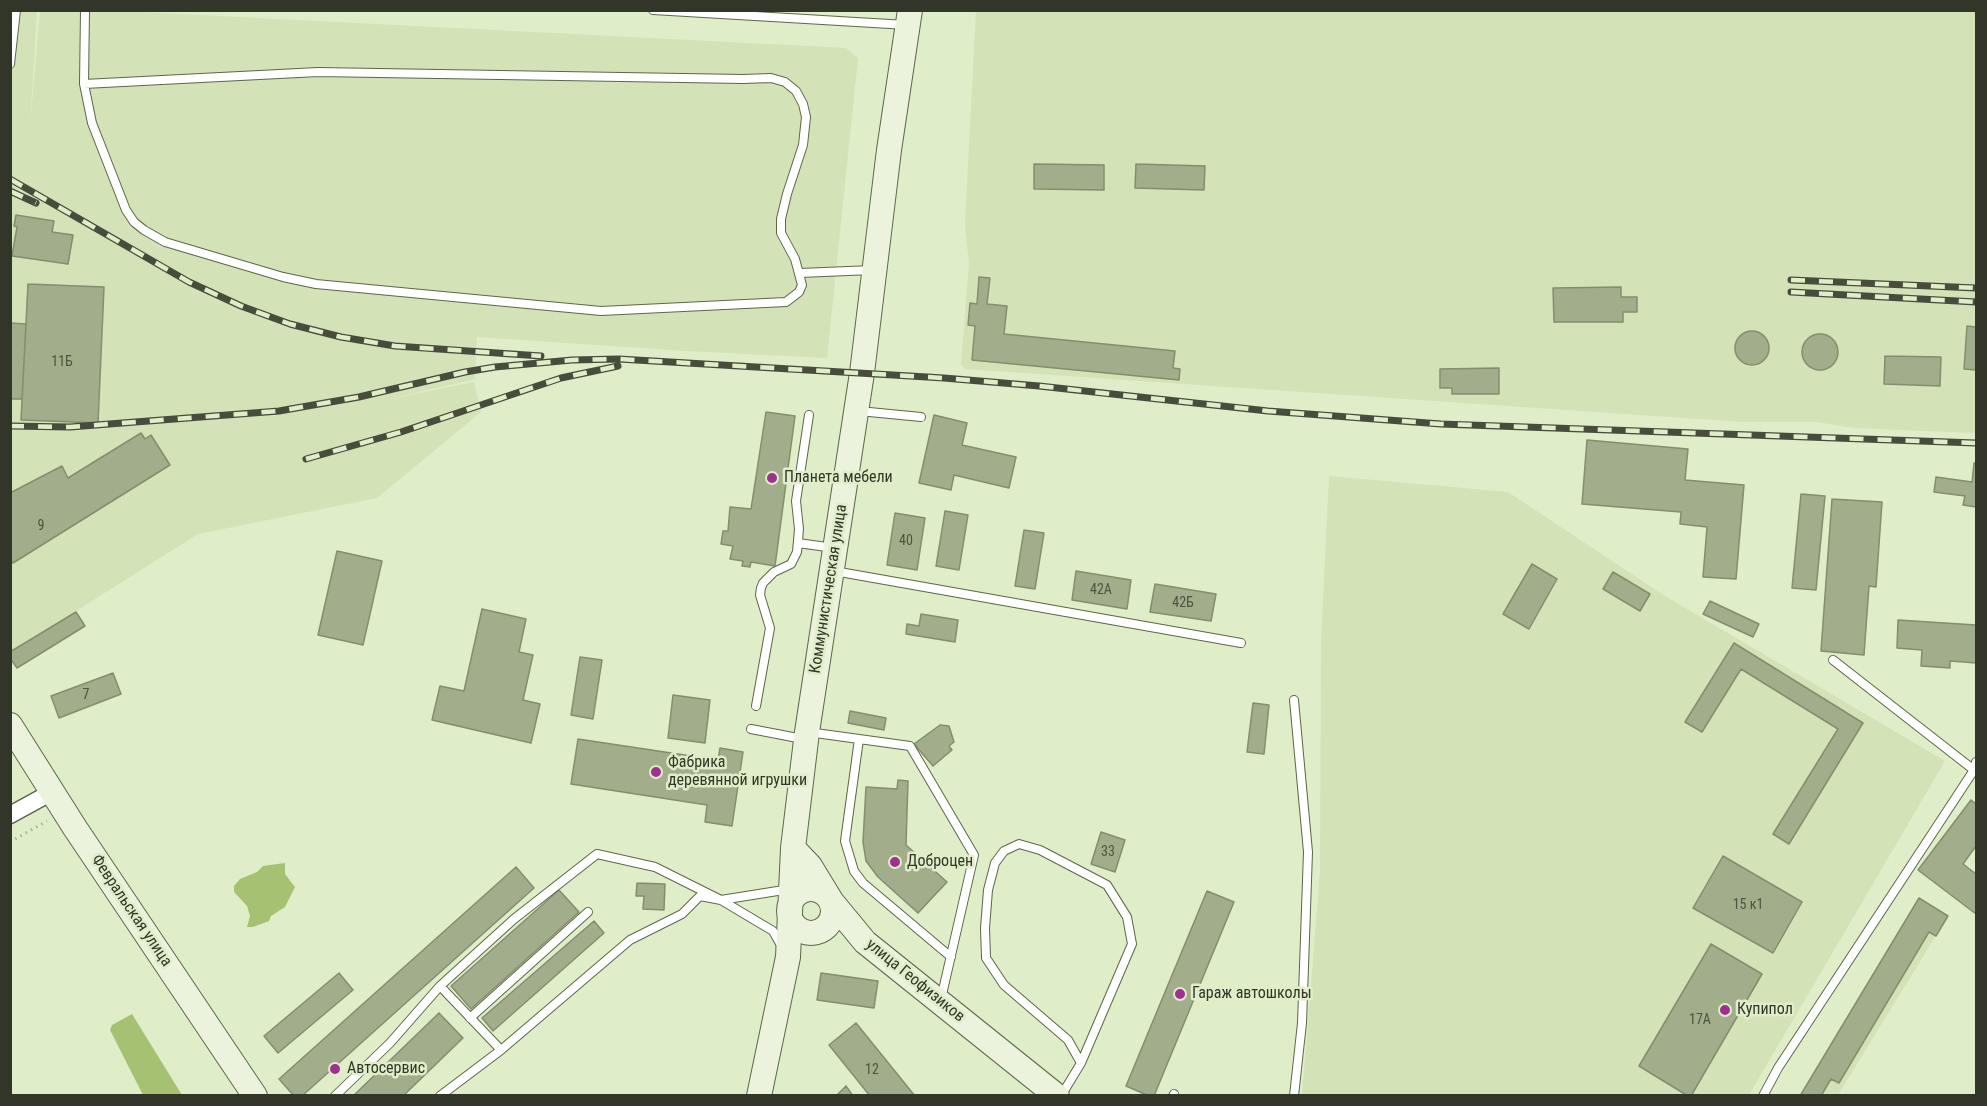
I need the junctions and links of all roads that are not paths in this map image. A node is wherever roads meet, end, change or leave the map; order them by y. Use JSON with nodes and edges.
{"nodes":[{"id":1,"x":16,"y":10,"type":"edge"},
{"id":2,"x":86,"y":10,"type":"edge"},
{"id":3,"x":653,"y":10,"type":"edge"},
{"id":4,"x":908,"y":18,"type":"edge"},
{"id":5,"x":10,"y":64,"type":"edge"},
{"id":6,"x":84,"y":84,"type":"junction"},
{"id":7,"x":876,"y":270,"type":"junction"},
{"id":8,"x":800,"y":273,"type":"junction"},
{"id":9,"x":856,"y":410,"type":"junction"},
{"id":10,"x":809,"y":416,"type":"dead end"},
{"id":11,"x":921,"y":417,"type":"dead end"},
{"id":12,"x":798,"y":543,"type":"junction"},
{"id":13,"x":833,"y":559,"type":"junction"},
{"id":14,"x":1241,"y":643,"type":"dead end"},
{"id":15,"x":1833,"y":660,"type":"dead end"},
{"id":16,"x":1294,"y":700,"type":"dead end"},
{"id":17,"x":756,"y":706,"type":"dead end"},
{"id":18,"x":10,"y":725,"type":"edge"},
{"id":19,"x":751,"y":729,"type":"dead end"},
{"id":20,"x":807,"y":736,"type":"junction"},
{"id":21,"x":859,"y":739,"type":"junction"},
{"id":22,"x":1976,"y":767,"type":"edge"},
{"id":23,"x":58,"y":802,"type":"junction"},
{"id":24,"x":10,"y":815,"type":"edge"},
{"id":25,"x":793,"y":848,"type":"junction"},
{"id":26,"x":791,"y":899,"type":"junction"},
{"id":27,"x":721,"y":900,"type":"junction"},
{"id":28,"x":832,"y":902,"type":"junction"},
{"id":29,"x":588,"y":912,"type":"dead end"},
{"id":30,"x":818,"y":933,"type":"junction"},
{"id":31,"x":865,"y":942,"type":"junction"},
{"id":32,"x":788,"y":957,"type":"junction"},
{"id":33,"x":951,"y":957,"type":"junction"},
{"id":34,"x":440,"y":986,"type":"junction"},
{"id":35,"x":940,"y":1002,"type":"junction"},
{"id":36,"x":470,"y":1018,"type":"junction"},
{"id":37,"x":501,"y":1050,"type":"junction"},
{"id":38,"x":1081,"y":1063,"type":"junction"},
{"id":39,"x":255,"y":1095,"type":"edge"},
{"id":40,"x":335,"y":1095,"type":"edge"},
{"id":41,"x":440,"y":1095,"type":"edge"},
{"id":42,"x":759,"y":1095,"type":"edge"},
{"id":43,"x":1059,"y":1095,"type":"edge"},
{"id":44,"x":1294,"y":1095,"type":"edge"},
{"id":45,"x":1763,"y":1095,"type":"edge"}],
"edges":[{"from":1,"to":5,"type":"lane"},
{"from":2,"to":6,"type":"lane"},
{"from":3,"to":4,"type":"lane"},
{"from":4,"to":7,"type":"main road","name":"Коммунистическая улица"},
{"from":6,"to":8,"type":"lane"},
{"from":6,"to":8,"type":"lane"},
{"from":7,"to":8,"type":"lane"},
{"from":7,"to":9,"type":"main road","name":"Коммунистическая улица"},
{"from":9,"to":11,"type":"lane"},
{"from":9,"to":13,"type":"main road","name":"Коммунистическая улица"},
{"from":10,"to":12,"type":"lane"},
{"from":12,"to":13,"type":"lane"},
{"from":12,"to":17,"type":"lane"},
{"from":13,"to":14,"type":"lane"},
{"from":13,"to":20,"type":"main road","name":"Коммунистическая улица"},
{"from":15,"to":22,"type":"lane"},
{"from":16,"to":44,"type":"lane"},
{"from":18,"to":23,"type":"main road","name":"Февральская улица"},
{"from":19,"to":20,"type":"lane"},
{"from":20,"to":21,"type":"lane"},
{"from":20,"to":25,"type":"main road","name":"Коммунистическая улица"},
{"from":21,"to":33,"type":"lane"},
{"from":21,"to":33,"type":"lane"},
{"from":22,"to":45,"type":"lane"},
{"from":23,"to":24,"type":"street"},
{"from":23,"to":39,"type":"main road","name":"Февральская улица"},
{"from":25,"to":26,"type":"main road","name":"Коммунистическая улица"},
{"from":25,"to":28,"type":"main road","name":"улица Геофизиков"},
{"from":26,"to":27,"type":"lane"},
{"from":26,"to":28,"type":"main road"},
{"from":26,"to":30,"type":"main road"},
{"from":26,"to":32,"type":"main road","name":"Коммунистическая улица"},
{"from":27,"to":32,"type":"lane"},
{"from":27,"to":34,"type":"lane"},
{"from":27,"to":37,"type":"lane"},
{"from":28,"to":30,"type":"main road"},
{"from":28,"to":31,"type":"main road","name":"улица Геофизиков"},
{"from":29,"to":36,"type":"lane"},
{"from":30,"to":31,"type":"main road"},
{"from":30,"to":32,"type":"main road"},
{"from":31,"to":35,"type":"main road","name":"улица Геофизиков"},
{"from":32,"to":42,"type":"main road","name":"Коммунистическая улица"},
{"from":33,"to":35,"type":"lane"},
{"from":34,"to":36,"type":"lane"},
{"from":34,"to":40,"type":"lane"},
{"from":35,"to":43,"type":"main road","name":"улица Геофизиков"},
{"from":36,"to":37,"type":"lane"},
{"from":37,"to":41,"type":"lane"},
{"from":38,"to":38,"type":"lane"},
{"from":38,"to":43,"type":"lane"}]}
